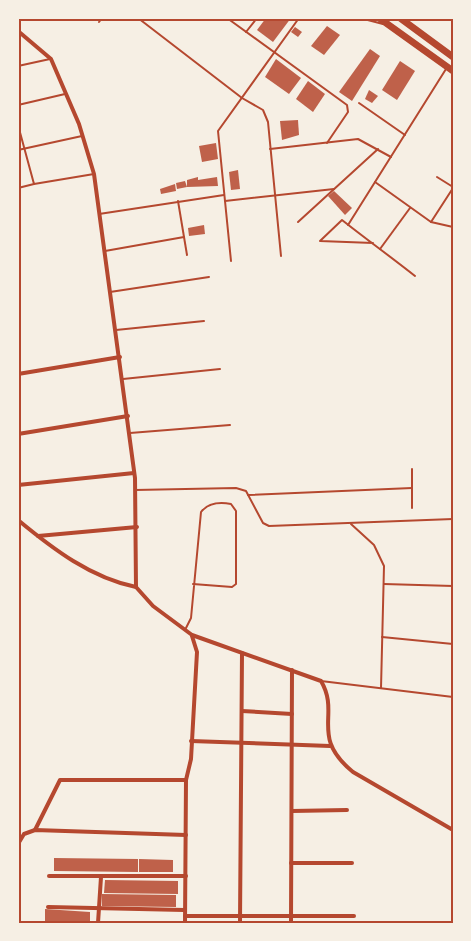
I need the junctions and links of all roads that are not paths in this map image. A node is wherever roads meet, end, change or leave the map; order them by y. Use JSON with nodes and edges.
{"nodes":[{"id":1,"x":102,"y":18,"type":"edge"},
{"id":2,"x":138,"y":18,"type":"edge"},
{"id":3,"x":227,"y":18,"type":"edge"},
{"id":4,"x":257,"y":18,"type":"edge"},
{"id":5,"x":299,"y":18,"type":"edge"},
{"id":6,"x":360,"y":18,"type":"edge"},
{"id":7,"x":379,"y":18,"type":"edge"},
{"id":8,"x":400,"y":18,"type":"edge"},
{"id":9,"x":99,"y":22,"type":"dead end"},
{"id":10,"x":391,"y":27,"type":"junction"},
{"id":11,"x":18,"y":31,"type":"edge"},
{"id":12,"x":246,"y":32,"type":"junction"},
{"id":13,"x":274,"y":53,"type":"junction"},
{"id":14,"x":453,"y":56,"type":"edge"},
{"id":15,"x":51,"y":59,"type":"junction"},
{"id":16,"x":18,"y":66,"type":"edge"},
{"id":17,"x":450,"y":69,"type":"edge"},
{"id":18,"x":66,"y":94,"type":"junction"},
{"id":19,"x":242,"y":98,"type":"junction"},
{"id":20,"x":359,"y":103,"type":"dead end"},
{"id":21,"x":18,"y":105,"type":"edge"},
{"id":22,"x":18,"y":125,"type":"edge"},
{"id":23,"x":405,"y":135,"type":"junction"},
{"id":24,"x":82,"y":136,"type":"junction"},
{"id":25,"x":327,"y":143,"type":"junction"},
{"id":26,"x":23,"y":148,"type":"junction"},
{"id":27,"x":270,"y":149,"type":"junction"},
{"id":28,"x":378,"y":149,"type":"junction"},
{"id":29,"x":18,"y":150,"type":"edge"},
{"id":30,"x":391,"y":157,"type":"junction"},
{"id":31,"x":94,"y":174,"type":"junction"},
{"id":32,"x":436,"y":177,"type":"dead end"},
{"id":33,"x":375,"y":182,"type":"junction"},
{"id":34,"x":34,"y":184,"type":"junction"},
{"id":35,"x":18,"y":188,"type":"edge"},
{"id":36,"x":453,"y":188,"type":"edge"},
{"id":37,"x":334,"y":189,"type":"junction"},
{"id":38,"x":224,"y":195,"type":"junction"},
{"id":39,"x":275,"y":196,"type":"junction"},
{"id":40,"x":178,"y":201,"type":"junction"},
{"id":41,"x":225,"y":201,"type":"junction"},
{"id":42,"x":411,"y":207,"type":"junction"},
{"id":43,"x":99,"y":214,"type":"junction"},
{"id":44,"x":298,"y":222,"type":"dead end"},
{"id":45,"x":431,"y":222,"type":"junction"},
{"id":46,"x":348,"y":225,"type":"junction"},
{"id":47,"x":453,"y":227,"type":"edge"},
{"id":48,"x":184,"y":237,"type":"junction"},
{"id":49,"x":373,"y":243,"type":"junction"},
{"id":50,"x":380,"y":249,"type":"junction"},
{"id":51,"x":105,"y":251,"type":"junction"},
{"id":52,"x":187,"y":255,"type":"dead end"},
{"id":53,"x":281,"y":256,"type":"dead end"},
{"id":54,"x":231,"y":261,"type":"dead end"},
{"id":55,"x":415,"y":276,"type":"dead end"},
{"id":56,"x":208,"y":277,"type":"dead end"},
{"id":57,"x":110,"y":292,"type":"junction"},
{"id":58,"x":204,"y":321,"type":"dead end"},
{"id":59,"x":116,"y":330,"type":"junction"},
{"id":60,"x":120,"y":357,"type":"junction"},
{"id":61,"x":220,"y":369,"type":"dead end"},
{"id":62,"x":18,"y":374,"type":"edge"},
{"id":63,"x":123,"y":379,"type":"junction"},
{"id":64,"x":128,"y":416,"type":"junction"},
{"id":65,"x":230,"y":425,"type":"dead end"},
{"id":66,"x":18,"y":434,"type":"edge"},
{"id":67,"x":130,"y":434,"type":"junction"},
{"id":68,"x":412,"y":469,"type":"dead end"},
{"id":69,"x":134,"y":473,"type":"junction"},
{"id":70,"x":18,"y":485,"type":"edge"},
{"id":71,"x":412,"y":488,"type":"junction"},
{"id":72,"x":135,"y":490,"type":"junction"},
{"id":73,"x":248,"y":495,"type":"junction"},
{"id":74,"x":412,"y":508,"type":"dead end"},
{"id":75,"x":18,"y":519,"type":"edge"},
{"id":76,"x":453,"y":519,"type":"edge"},
{"id":77,"x":351,"y":524,"type":"junction"},
{"id":78,"x":137,"y":527,"type":"junction"},
{"id":79,"x":37,"y":536,"type":"junction"},
{"id":80,"x":193,"y":584,"type":"junction"},
{"id":81,"x":384,"y":584,"type":"junction"},
{"id":82,"x":453,"y":586,"type":"edge"},
{"id":83,"x":136,"y":587,"type":"junction"},
{"id":84,"x":186,"y":628,"type":"junction"},
{"id":85,"x":192,"y":635,"type":"junction"},
{"id":86,"x":382,"y":638,"type":"junction"},
{"id":87,"x":453,"y":644,"type":"edge"},
{"id":88,"x":242,"y":652,"type":"junction"},
{"id":89,"x":292,"y":670,"type":"junction"},
{"id":90,"x":321,"y":681,"type":"junction"},
{"id":91,"x":330,"y":682,"type":"junction"},
{"id":92,"x":381,"y":688,"type":"junction"},
{"id":93,"x":326,"y":690,"type":"junction"},
{"id":94,"x":453,"y":697,"type":"edge"},
{"id":95,"x":242,"y":711,"type":"junction"},
{"id":96,"x":292,"y":714,"type":"junction"},
{"id":97,"x":191,"y":741,"type":"junction"},
{"id":98,"x":242,"y":745,"type":"junction"},
{"id":99,"x":292,"y":746,"type":"junction"},
{"id":100,"x":330,"y":746,"type":"junction"},
{"id":101,"x":186,"y":780,"type":"junction"},
{"id":102,"x":347,"y":810,"type":"dead end"},
{"id":103,"x":292,"y":811,"type":"junction"},
{"id":104,"x":35,"y":830,"type":"junction"},
{"id":105,"x":453,"y":830,"type":"edge"},
{"id":106,"x":186,"y":835,"type":"junction"},
{"id":107,"x":18,"y":844,"type":"edge"},
{"id":108,"x":291,"y":863,"type":"junction"},
{"id":109,"x":351,"y":863,"type":"dead end"},
{"id":110,"x":49,"y":876,"type":"dead end"},
{"id":111,"x":186,"y":876,"type":"junction"},
{"id":112,"x":101,"y":877,"type":"junction"},
{"id":113,"x":48,"y":907,"type":"dead end"},
{"id":114,"x":99,"y":908,"type":"junction"},
{"id":115,"x":184,"y":909,"type":"junction"},
{"id":116,"x":240,"y":915,"type":"junction"},
{"id":117,"x":291,"y":915,"type":"junction"},
{"id":118,"x":185,"y":916,"type":"junction"},
{"id":119,"x":354,"y":916,"type":"dead end"},
{"id":120,"x":98,"y":923,"type":"edge"},
{"id":121,"x":185,"y":923,"type":"edge"},
{"id":122,"x":240,"y":923,"type":"edge"},
{"id":123,"x":291,"y":923,"type":"edge"}],
"edges":[{"from":1,"to":9,"type":"lane"},
{"from":2,"to":19,"type":"lane"},
{"from":3,"to":12,"type":"lane"},
{"from":4,"to":12,"type":"lane"},
{"from":5,"to":13,"type":"lane"},
{"from":6,"to":10,"type":"lane"},
{"from":7,"to":10,"type":"highway"},
{"from":8,"to":14,"type":"highway"},
{"from":10,"to":17,"type":"highway"},
{"from":11,"to":15,"type":"street"},
{"from":12,"to":13,"type":"lane"},
{"from":13,"to":19,"type":"lane"},
{"from":13,"to":25,"type":"lane"},
{"from":15,"to":16,"type":"lane"},
{"from":15,"to":18,"type":"street"},
{"from":17,"to":23,"type":"lane"},
{"from":18,"to":21,"type":"lane"},
{"from":18,"to":24,"type":"street"},
{"from":19,"to":27,"type":"lane"},
{"from":19,"to":38,"type":"lane"},
{"from":20,"to":23,"type":"lane"},
{"from":22,"to":26,"type":"lane"},
{"from":23,"to":30,"type":"lane"},
{"from":24,"to":26,"type":"lane"},
{"from":24,"to":31,"type":"street"},
{"from":25,"to":27,"type":"lane"},
{"from":25,"to":28,"type":"lane"},
{"from":26,"to":29,"type":"lane"},
{"from":26,"to":34,"type":"lane"},
{"from":27,"to":39,"type":"lane"},
{"from":28,"to":30,"type":"lane"},
{"from":28,"to":37,"type":"lane"},
{"from":30,"to":33,"type":"lane"},
{"from":31,"to":34,"type":"lane"},
{"from":31,"to":43,"type":"street"},
{"from":32,"to":36,"type":"lane"},
{"from":33,"to":42,"type":"lane"},
{"from":33,"to":46,"type":"lane"},
{"from":34,"to":35,"type":"lane"},
{"from":36,"to":45,"type":"lane"},
{"from":37,"to":39,"type":"lane"},
{"from":37,"to":44,"type":"lane"},
{"from":38,"to":40,"type":"lane"},
{"from":38,"to":41,"type":"lane"},
{"from":39,"to":41,"type":"lane"},
{"from":39,"to":53,"type":"lane"},
{"from":40,"to":43,"type":"lane"},
{"from":40,"to":48,"type":"lane"},
{"from":41,"to":54,"type":"lane"},
{"from":42,"to":45,"type":"lane"},
{"from":42,"to":50,"type":"lane"},
{"from":43,"to":51,"type":"street"},
{"from":45,"to":47,"type":"lane"},
{"from":46,"to":49,"type":"lane"},
{"from":46,"to":49,"type":"lane"},
{"from":48,"to":51,"type":"lane"},
{"from":48,"to":52,"type":"lane"},
{"from":49,"to":50,"type":"lane"},
{"from":50,"to":55,"type":"lane"},
{"from":51,"to":57,"type":"street"},
{"from":56,"to":57,"type":"lane"},
{"from":57,"to":59,"type":"street"},
{"from":58,"to":59,"type":"lane"},
{"from":59,"to":60,"type":"street"},
{"from":60,"to":62,"type":"street"},
{"from":60,"to":63,"type":"street"},
{"from":61,"to":63,"type":"lane"},
{"from":63,"to":64,"type":"street"},
{"from":64,"to":66,"type":"street"},
{"from":64,"to":67,"type":"street"},
{"from":65,"to":67,"type":"lane"},
{"from":67,"to":69,"type":"street"},
{"from":68,"to":71,"type":"lane"},
{"from":69,"to":70,"type":"street"},
{"from":69,"to":72,"type":"street"},
{"from":71,"to":73,"type":"lane"},
{"from":71,"to":74,"type":"lane"},
{"from":72,"to":73,"type":"lane"},
{"from":72,"to":78,"type":"street"},
{"from":73,"to":77,"type":"lane"},
{"from":75,"to":79,"type":"street"},
{"from":76,"to":77,"type":"lane"},
{"from":77,"to":81,"type":"lane"},
{"from":78,"to":79,"type":"street"},
{"from":78,"to":83,"type":"street"},
{"from":79,"to":83,"type":"street"},
{"from":80,"to":80,"type":"lane"},
{"from":80,"to":84,"type":"lane"},
{"from":81,"to":82,"type":"lane"},
{"from":81,"to":86,"type":"lane"},
{"from":83,"to":84,"type":"street"},
{"from":84,"to":85,"type":"street"},
{"from":85,"to":88,"type":"street"},
{"from":85,"to":97,"type":"street"},
{"from":86,"to":87,"type":"lane"},
{"from":86,"to":92,"type":"lane"},
{"from":88,"to":89,"type":"street"},
{"from":88,"to":95,"type":"street"},
{"from":89,"to":90,"type":"street"},
{"from":89,"to":96,"type":"street"},
{"from":90,"to":91,"type":"lane"},
{"from":90,"to":93,"type":"street"},
{"from":91,"to":92,"type":"lane"},
{"from":91,"to":93,"type":"lane"},
{"from":92,"to":94,"type":"lane"},
{"from":93,"to":100,"type":"street"},
{"from":95,"to":96,"type":"street"},
{"from":95,"to":98,"type":"street"},
{"from":96,"to":99,"type":"street"},
{"from":97,"to":98,"type":"street"},
{"from":97,"to":101,"type":"street"},
{"from":98,"to":99,"type":"street"},
{"from":98,"to":116,"type":"street"},
{"from":99,"to":100,"type":"street"},
{"from":99,"to":103,"type":"street"},
{"from":100,"to":105,"type":"street"},
{"from":101,"to":104,"type":"street"},
{"from":101,"to":106,"type":"street"},
{"from":102,"to":103,"type":"street"},
{"from":103,"to":108,"type":"street"},
{"from":104,"to":106,"type":"street"},
{"from":104,"to":107,"type":"street"},
{"from":106,"to":111,"type":"street"},
{"from":108,"to":109,"type":"street"},
{"from":108,"to":117,"type":"street"},
{"from":110,"to":112,"type":"street"},
{"from":111,"to":112,"type":"street"},
{"from":111,"to":115,"type":"street"},
{"from":112,"to":114,"type":"street"},
{"from":113,"to":114,"type":"street"},
{"from":114,"to":115,"type":"street"},
{"from":114,"to":120,"type":"street"},
{"from":115,"to":118,"type":"street"},
{"from":116,"to":117,"type":"street"},
{"from":116,"to":118,"type":"street"},
{"from":116,"to":122,"type":"street"},
{"from":117,"to":119,"type":"street"},
{"from":117,"to":123,"type":"street"},
{"from":118,"to":121,"type":"street"}]}
